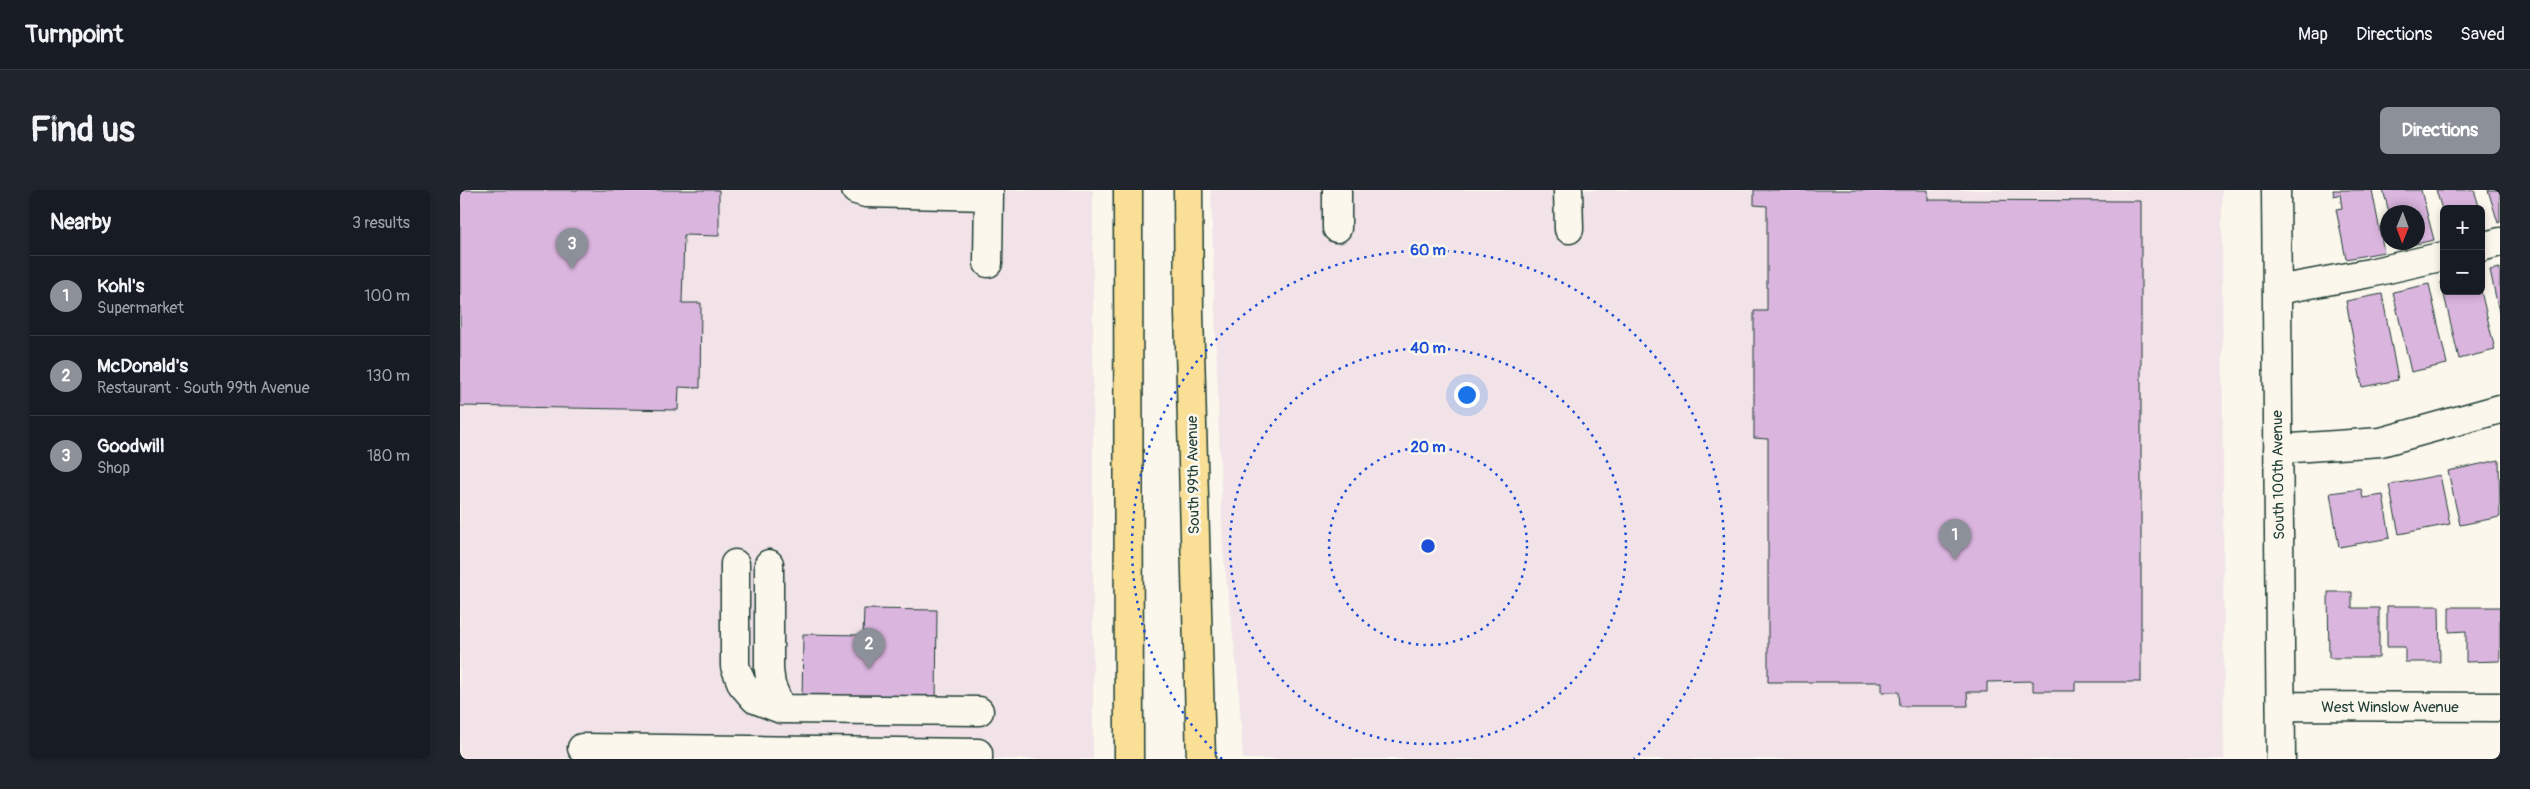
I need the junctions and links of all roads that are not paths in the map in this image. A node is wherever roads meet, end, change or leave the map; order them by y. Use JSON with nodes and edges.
{"nodes":[{"id":1,"x":856,"y":190,"type":"edge"},
{"id":2,"x":1128,"y":190,"type":"edge"},
{"id":3,"x":1188,"y":190,"type":"edge"},
{"id":4,"x":1336,"y":190,"type":"edge"},
{"id":5,"x":1568,"y":190,"type":"edge"},
{"id":6,"x":2276,"y":190,"type":"edge"},
{"id":7,"x":989,"y":193,"type":"edge"},
{"id":8,"x":1337,"y":228,"type":"dead end"},
{"id":9,"x":1568,"y":229,"type":"dead end"},
{"id":10,"x":2500,"y":242,"type":"edge"},
{"id":11,"x":2485,"y":246,"type":"edge"},
{"id":12,"x":2440,"y":257,"type":"edge"},
{"id":13,"x":988,"y":263,"type":"dead end"},
{"id":14,"x":2277,"y":290,"type":"junction"},
{"id":15,"x":2500,"y":408,"type":"edge"},
{"id":16,"x":2278,"y":449,"type":"junction"},
{"id":17,"x":735,"y":564,"type":"dead end"},
{"id":18,"x":769,"y":564,"type":"dead end"},
{"id":19,"x":2280,"y":706,"type":"junction"},
{"id":20,"x":2500,"y":707,"type":"edge"},
{"id":21,"x":781,"y":709,"type":"junction"},
{"id":22,"x":980,"y":711,"type":"dead end"},
{"id":23,"x":582,"y":748,"type":"dead end"},
{"id":24,"x":978,"y":759,"type":"edge"},
{"id":25,"x":1129,"y":759,"type":"edge"},
{"id":26,"x":1201,"y":759,"type":"edge"},
{"id":27,"x":2281,"y":759,"type":"edge"}],
"edges":[{"from":1,"to":7,"type":"street"},
{"from":2,"to":25,"type":"main road"},
{"from":3,"to":26,"type":"main road","name":"South 99th Avenue"},
{"from":4,"to":8,"type":"street"},
{"from":5,"to":9,"type":"street"},
{"from":6,"to":14,"type":"street","name":"South 100th Avenue"},
{"from":7,"to":13,"type":"street"},
{"from":10,"to":11,"type":"street"},
{"from":12,"to":14,"type":"street"},
{"from":14,"to":16,"type":"street","name":"South 100th Avenue"},
{"from":15,"to":16,"type":"street"},
{"from":16,"to":19,"type":"street","name":"South 100th Avenue"},
{"from":17,"to":21,"type":"street"},
{"from":18,"to":21,"type":"street"},
{"from":19,"to":20,"type":"street","name":"West Winslow Avenue"},
{"from":19,"to":27,"type":"street","name":"South 100th Avenue"},
{"from":21,"to":22,"type":"street"},
{"from":23,"to":24,"type":"street"}]}
